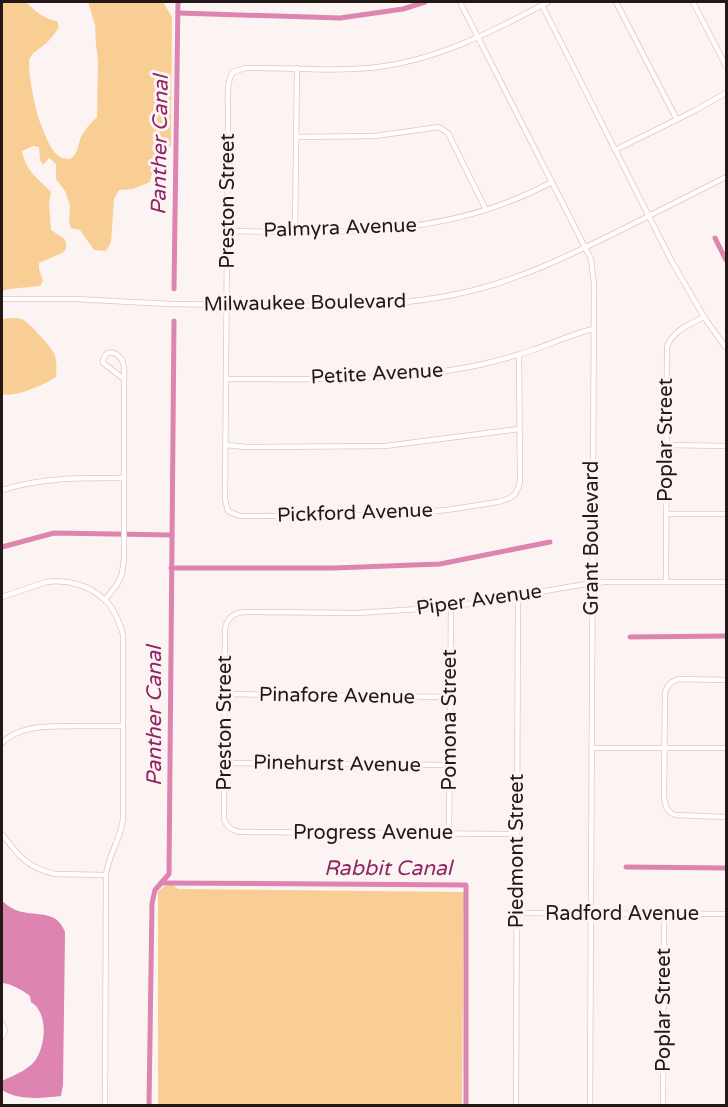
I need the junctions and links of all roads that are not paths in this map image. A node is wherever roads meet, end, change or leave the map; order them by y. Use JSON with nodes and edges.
{"nodes":[{"id":1,"x":460,"y":2,"type":"edge"},
{"id":2,"x":548,"y":2,"type":"edge"},
{"id":3,"x":616,"y":2,"type":"edge"},
{"id":4,"x":693,"y":2,"type":"edge"},
{"id":5,"x":542,"y":5,"type":"junction"},
{"id":6,"x":478,"y":37,"type":"junction"},
{"id":7,"x":726,"y":66,"type":"edge"},
{"id":8,"x":297,"y":68,"type":"junction"},
{"id":9,"x":726,"y":93,"type":"edge"},
{"id":10,"x":677,"y":120,"type":"junction"},
{"id":11,"x":297,"y":137,"type":"junction"},
{"id":12,"x":615,"y":150,"type":"junction"},
{"id":13,"x":726,"y":177,"type":"edge"},
{"id":14,"x":552,"y":182,"type":"junction"},
{"id":15,"x":486,"y":210,"type":"junction"},
{"id":16,"x":649,"y":216,"type":"junction"},
{"id":17,"x":228,"y":231,"type":"junction"},
{"id":18,"x":295,"y":232,"type":"junction"},
{"id":19,"x":585,"y":248,"type":"junction"},
{"id":20,"x":2,"y":299,"type":"edge"},
{"id":21,"x":227,"y":305,"type":"junction"},
{"id":22,"x":704,"y":317,"type":"junction"},
{"id":23,"x":593,"y":328,"type":"junction"},
{"id":24,"x":726,"y":348,"type":"edge"},
{"id":25,"x":519,"y":355,"type":"junction"},
{"id":26,"x":124,"y":379,"type":"junction"},
{"id":27,"x":227,"y":379,"type":"junction"},
{"id":28,"x":519,"y":429,"type":"junction"},
{"id":29,"x":226,"y":445,"type":"junction"},
{"id":30,"x":667,"y":445,"type":"junction"},
{"id":31,"x":726,"y":446,"type":"edge"},
{"id":32,"x":124,"y":478,"type":"junction"},
{"id":33,"x":2,"y":490,"type":"edge"},
{"id":34,"x":228,"y":511,"type":"joint"},
{"id":35,"x":666,"y":514,"type":"junction"},
{"id":36,"x":726,"y":514,"type":"edge"},
{"id":37,"x":666,"y":582,"type":"junction"},
{"id":38,"x":726,"y":582,"type":"edge"},
{"id":39,"x":592,"y":583,"type":"junction"},
{"id":40,"x":518,"y":596,"type":"junction"},
{"id":41,"x":2,"y":597,"type":"edge"},
{"id":42,"x":105,"y":600,"type":"junction"},
{"id":43,"x":451,"y":607,"type":"junction"},
{"id":44,"x":231,"y":616,"type":"joint"},
{"id":45,"x":726,"y":680,"type":"edge"},
{"id":46,"x":225,"y":694,"type":"junction"},
{"id":47,"x":450,"y":697,"type":"junction"},
{"id":48,"x":123,"y":726,"type":"junction"},
{"id":49,"x":2,"y":743,"type":"edge"},
{"id":50,"x":592,"y":748,"type":"junction"},
{"id":51,"x":665,"y":748,"type":"junction"},
{"id":52,"x":726,"y":748,"type":"edge"},
{"id":53,"x":225,"y":763,"type":"junction"},
{"id":54,"x":449,"y":765,"type":"junction"},
{"id":55,"x":726,"y":817,"type":"edge"},
{"id":56,"x":230,"y":829,"type":"joint"},
{"id":57,"x":449,"y":833,"type":"junction"},
{"id":58,"x":2,"y":834,"type":"edge"},
{"id":59,"x":517,"y":834,"type":"junction"},
{"id":60,"x":106,"y":875,"type":"junction"},
{"id":61,"x":591,"y":913,"type":"junction"},
{"id":62,"x":517,"y":914,"type":"junction"},
{"id":63,"x":664,"y":914,"type":"junction"},
{"id":64,"x":726,"y":914,"type":"edge"},
{"id":65,"x":2,"y":1023,"type":"edge"},
{"id":66,"x":2,"y":1036,"type":"edge"},
{"id":67,"x":105,"y":1106,"type":"edge"},
{"id":68,"x":516,"y":1106,"type":"edge"},
{"id":69,"x":590,"y":1106,"type":"edge"},
{"id":70,"x":663,"y":1106,"type":"edge"}],
"edges":[{"from":1,"to":6,"type":"street","name":"Grant Boulevard"},
{"from":2,"to":5,"type":"street"},
{"from":3,"to":10,"type":"street"},
{"from":4,"to":7,"type":"street"},
{"from":5,"to":6,"type":"street"},
{"from":5,"to":12,"type":"street"},
{"from":6,"to":8,"type":"street"},
{"from":6,"to":14,"type":"street","name":"Grant Boulevard"},
{"from":8,"to":11,"type":"street"},
{"from":8,"to":17,"type":"street","name":"Preston Street"},
{"from":9,"to":10,"type":"street"},
{"from":10,"to":12,"type":"street"},
{"from":11,"to":15,"type":"street"},
{"from":11,"to":18,"type":"street"},
{"from":12,"to":16,"type":"street"},
{"from":13,"to":16,"type":"street","name":"Milwaukee Boulevard"},
{"from":14,"to":15,"type":"street","name":"Palmyra Avenue"},
{"from":14,"to":19,"type":"street","name":"Grant Boulevard"},
{"from":15,"to":18,"type":"street","name":"Palmyra Avenue"},
{"from":16,"to":19,"type":"street","name":"Milwaukee Boulevard"},
{"from":16,"to":22,"type":"street"},
{"from":17,"to":18,"type":"street","name":"Palmyra Avenue"},
{"from":17,"to":21,"type":"street","name":"Preston Street"},
{"from":19,"to":21,"type":"street","name":"Milwaukee Boulevard"},
{"from":19,"to":23,"type":"street","name":"Grant Boulevard"},
{"from":20,"to":21,"type":"street","name":"Milwaukee Boulevard"},
{"from":21,"to":27,"type":"street","name":"Preston Street"},
{"from":22,"to":24,"type":"street"},
{"from":22,"to":30,"type":"street","name":"Poplar Street"},
{"from":23,"to":25,"type":"street","name":"Petite Avenue"},
{"from":23,"to":39,"type":"street","name":"Grant Boulevard"},
{"from":25,"to":27,"type":"street","name":"Petite Avenue"},
{"from":25,"to":28,"type":"street"},
{"from":26,"to":26,"type":"street"},
{"from":26,"to":32,"type":"street"},
{"from":27,"to":29,"type":"street","name":"Preston Street"},
{"from":28,"to":29,"type":"street"},
{"from":28,"to":34,"type":"street","name":"Pickford Avenue"},
{"from":29,"to":34,"type":"street","name":"Preston Street"},
{"from":30,"to":31,"type":"street"},
{"from":30,"to":35,"type":"street","name":"Poplar Street"},
{"from":32,"to":33,"type":"street"},
{"from":32,"to":42,"type":"street"},
{"from":35,"to":36,"type":"street"},
{"from":35,"to":37,"type":"street","name":"Poplar Street"},
{"from":37,"to":38,"type":"street","name":"Piper Avenue"},
{"from":37,"to":39,"type":"street","name":"Piper Avenue"},
{"from":39,"to":40,"type":"street","name":"Piper Avenue"},
{"from":39,"to":50,"type":"street","name":"Grant Boulevard"},
{"from":40,"to":43,"type":"street","name":"Piper Avenue"},
{"from":40,"to":59,"type":"street","name":"Piedmont Street"},
{"from":41,"to":42,"type":"street"},
{"from":42,"to":48,"type":"street"},
{"from":43,"to":44,"type":"street","name":"Piper Avenue"},
{"from":43,"to":47,"type":"street","name":"Pomona Street"},
{"from":44,"to":46,"type":"street","name":"Preston Street"},
{"from":45,"to":51,"type":"street"},
{"from":46,"to":47,"type":"street","name":"Pinafore Avenue"},
{"from":46,"to":53,"type":"street","name":"Preston Street"},
{"from":47,"to":54,"type":"street","name":"Pomona Street"},
{"from":48,"to":49,"type":"street"},
{"from":48,"to":60,"type":"street"},
{"from":50,"to":51,"type":"street"},
{"from":50,"to":61,"type":"street","name":"Grant Boulevard"},
{"from":51,"to":52,"type":"street"},
{"from":51,"to":55,"type":"street"},
{"from":53,"to":54,"type":"street","name":"Pinehurst Avenue"},
{"from":53,"to":56,"type":"street","name":"Preston Street"},
{"from":54,"to":57,"type":"street","name":"Pomona Street"},
{"from":56,"to":57,"type":"street","name":"Progress Avenue"},
{"from":57,"to":59,"type":"street","name":"Progress Avenue"},
{"from":58,"to":60,"type":"street"},
{"from":59,"to":62,"type":"street","name":"Piedmont Street"},
{"from":60,"to":67,"type":"street"},
{"from":61,"to":62,"type":"street","name":"Radford Avenue"},
{"from":61,"to":63,"type":"street","name":"Radford Avenue"},
{"from":61,"to":69,"type":"street","name":"Grant Boulevard"},
{"from":62,"to":68,"type":"street","name":"Piedmont Street"},
{"from":63,"to":64,"type":"street","name":"Radford Avenue"},
{"from":63,"to":70,"type":"street","name":"Poplar Street"},
{"from":65,"to":66,"type":"street"}]}
